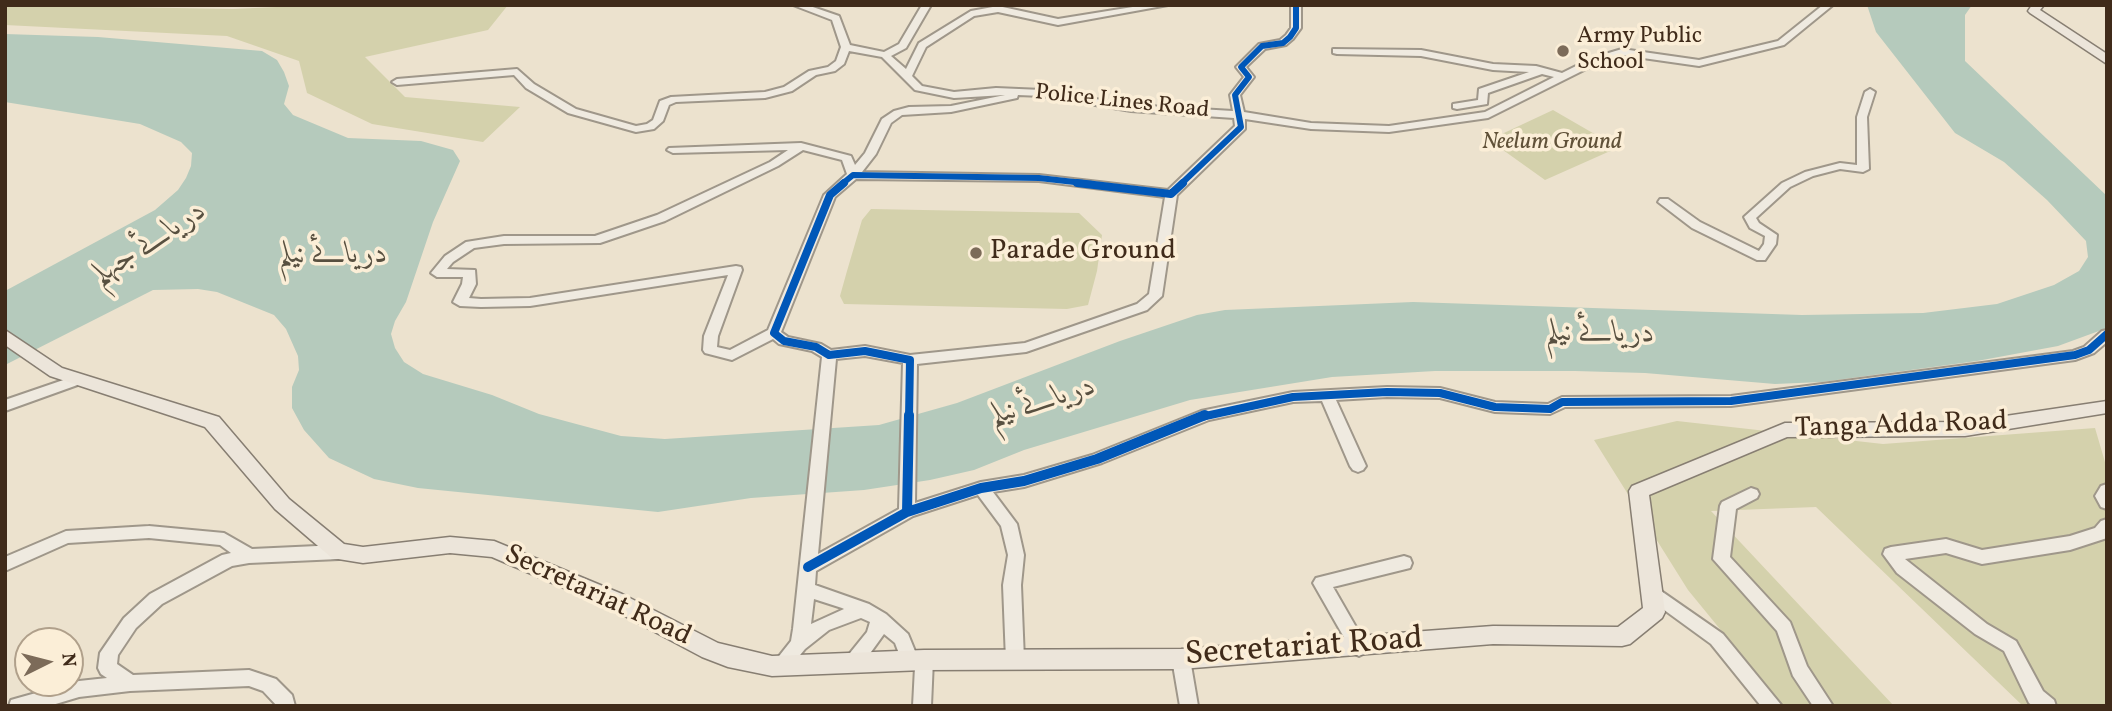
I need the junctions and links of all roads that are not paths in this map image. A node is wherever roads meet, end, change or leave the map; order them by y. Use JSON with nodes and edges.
{"nodes":[{"id":1,"x":797,"y":5,"type":"edge"},
{"id":2,"x":927,"y":5,"type":"edge"},
{"id":3,"x":1164,"y":5,"type":"edge"},
{"id":4,"x":1296,"y":5,"type":"edge"},
{"id":5,"x":1829,"y":5,"type":"edge"},
{"id":6,"x":2032,"y":7,"type":"edge"},
{"id":7,"x":1004,"y":8,"type":"edge"},
{"id":8,"x":846,"y":47,"type":"junction"},
{"id":9,"x":1337,"y":51,"type":"dead end"},
{"id":10,"x":885,"y":55,"type":"junction"},
{"id":11,"x":2107,"y":60,"type":"edge"},
{"id":12,"x":1543,"y":71,"type":"junction"},
{"id":13,"x":908,"y":75,"type":"junction"},
{"id":14,"x":1563,"y":77,"type":"junction"},
{"id":15,"x":397,"y":82,"type":"dead end"},
{"id":16,"x":1020,"y":92,"type":"junction"},
{"id":17,"x":1870,"y":92,"type":"dead end"},
{"id":18,"x":1457,"y":106,"type":"dead end"},
{"id":19,"x":1240,"y":115,"type":"junction"},
{"id":20,"x":801,"y":146,"type":"junction"},
{"id":21,"x":673,"y":150,"type":"dead end"},
{"id":22,"x":853,"y":176,"type":"junction"},
{"id":23,"x":1171,"y":194,"type":"junction"},
{"id":24,"x":1664,"y":202,"type":"dead end"},
{"id":25,"x":774,"y":333,"type":"junction"},
{"id":26,"x":2107,"y":334,"type":"edge"},
{"id":27,"x":5,"y":336,"type":"edge"},
{"id":28,"x":829,"y":355,"type":"junction"},
{"id":29,"x":910,"y":360,"type":"junction"},
{"id":30,"x":78,"y":380,"type":"junction"},
{"id":31,"x":1326,"y":394,"type":"junction"},
{"id":32,"x":5,"y":407,"type":"edge"},
{"id":33,"x":2107,"y":407,"type":"edge"},
{"id":34,"x":1358,"y":466,"type":"dead end"},
{"id":35,"x":981,"y":488,"type":"junction"},
{"id":36,"x":2107,"y":490,"type":"edge"},
{"id":37,"x":1751,"y":494,"type":"dead end"},
{"id":38,"x":2107,"y":503,"type":"edge"},
{"id":39,"x":907,"y":509,"type":"junction"},
{"id":40,"x":2107,"y":525,"type":"edge"},
{"id":41,"x":339,"y":552,"type":"junction"},
{"id":42,"x":249,"y":556,"type":"junction"},
{"id":43,"x":808,"y":561,"type":"junction"},
{"id":44,"x":1404,"y":563,"type":"dead end"},
{"id":45,"x":5,"y":564,"type":"edge"},
{"id":46,"x":806,"y":589,"type":"junction"},
{"id":47,"x":1651,"y":591,"type":"junction"},
{"id":48,"x":863,"y":609,"type":"junction"},
{"id":49,"x":880,"y":619,"type":"junction"},
{"id":50,"x":799,"y":644,"type":"junction"},
{"id":51,"x":1359,"y":648,"type":"junction"},
{"id":52,"x":1181,"y":659,"type":"junction"},
{"id":53,"x":1015,"y":660,"type":"junction"},
{"id":54,"x":917,"y":661,"type":"junction"},
{"id":55,"x":852,"y":664,"type":"junction"},
{"id":56,"x":781,"y":665,"type":"junction"},
{"id":57,"x":130,"y":683,"type":"junction"},
{"id":58,"x":84,"y":689,"type":"edge"},
{"id":59,"x":52,"y":697,"type":"edge"},
{"id":60,"x":18,"y":706,"type":"edge"},
{"id":61,"x":286,"y":706,"type":"edge"},
{"id":62,"x":922,"y":706,"type":"edge"},
{"id":63,"x":1189,"y":706,"type":"edge"},
{"id":64,"x":1773,"y":706,"type":"edge"},
{"id":65,"x":1824,"y":706,"type":"edge"},
{"id":66,"x":2047,"y":706,"type":"edge"}],
"edges":[{"from":1,"to":8,"type":"street"},
{"from":2,"to":10,"type":"street"},
{"from":3,"to":7,"type":"street"},
{"from":4,"to":19,"type":"street"},
{"from":5,"to":14,"type":"street","name":"Police Lines Road"},
{"from":6,"to":11,"type":"main road"},
{"from":7,"to":13,"type":"street"},
{"from":8,"to":10,"type":"street","name":"Police Lines Road"},
{"from":8,"to":15,"type":"street"},
{"from":9,"to":12,"type":"street"},
{"from":10,"to":13,"type":"street","name":"Police Lines Road"},
{"from":12,"to":14,"type":"street"},
{"from":12,"to":18,"type":"street"},
{"from":13,"to":16,"type":"street","name":"Police Lines Road"},
{"from":14,"to":19,"type":"street","name":"Police Lines Road"},
{"from":16,"to":19,"type":"street","name":"Police Lines Road"},
{"from":16,"to":22,"type":"street"},
{"from":17,"to":24,"type":"street"},
{"from":19,"to":23,"type":"street"},
{"from":20,"to":21,"type":"street"},
{"from":20,"to":22,"type":"street"},
{"from":20,"to":25,"type":"street"},
{"from":22,"to":23,"type":"street"},
{"from":22,"to":25,"type":"street"},
{"from":23,"to":29,"type":"street"},
{"from":25,"to":28,"type":"street"},
{"from":26,"to":31,"type":"street"},
{"from":27,"to":30,"type":"main road"},
{"from":28,"to":29,"type":"street"},
{"from":28,"to":43,"type":"street"},
{"from":29,"to":39,"type":"street"},
{"from":30,"to":32,"type":"street"},
{"from":30,"to":41,"type":"main road"},
{"from":31,"to":34,"type":"street"},
{"from":31,"to":35,"type":"street"},
{"from":33,"to":47,"type":"main road","name":"Tanga Adda Road"},
{"from":35,"to":39,"type":"street"},
{"from":35,"to":53,"type":"street"},
{"from":36,"to":38,"type":"street"},
{"from":37,"to":65,"type":"street"},
{"from":39,"to":43,"type":"street"},
{"from":40,"to":66,"type":"street"},
{"from":41,"to":42,"type":"street"},
{"from":41,"to":56,"type":"main road","name":"Secretariat Road"},
{"from":42,"to":45,"type":"street"},
{"from":42,"to":57,"type":"street"},
{"from":43,"to":46,"type":"street"},
{"from":44,"to":51,"type":"street"},
{"from":46,"to":48,"type":"street"},
{"from":46,"to":50,"type":"street"},
{"from":47,"to":51,"type":"main road","name":"Secretariat Road"},
{"from":47,"to":64,"type":"street"},
{"from":48,"to":49,"type":"street"},
{"from":48,"to":50,"type":"street"},
{"from":49,"to":54,"type":"street"},
{"from":49,"to":55,"type":"street"},
{"from":50,"to":56,"type":"street"},
{"from":51,"to":52,"type":"main road","name":"Secretariat Road"},
{"from":52,"to":53,"type":"main road","name":"Secretariat Road"},
{"from":52,"to":63,"type":"street"},
{"from":53,"to":54,"type":"main road","name":"Secretariat Road"},
{"from":54,"to":55,"type":"main road","name":"Secretariat Road"},
{"from":54,"to":62,"type":"street"},
{"from":55,"to":56,"type":"main road","name":"Secretariat Road"},
{"from":57,"to":58,"type":"street"},
{"from":57,"to":61,"type":"street"},
{"from":59,"to":60,"type":"street"}]}
